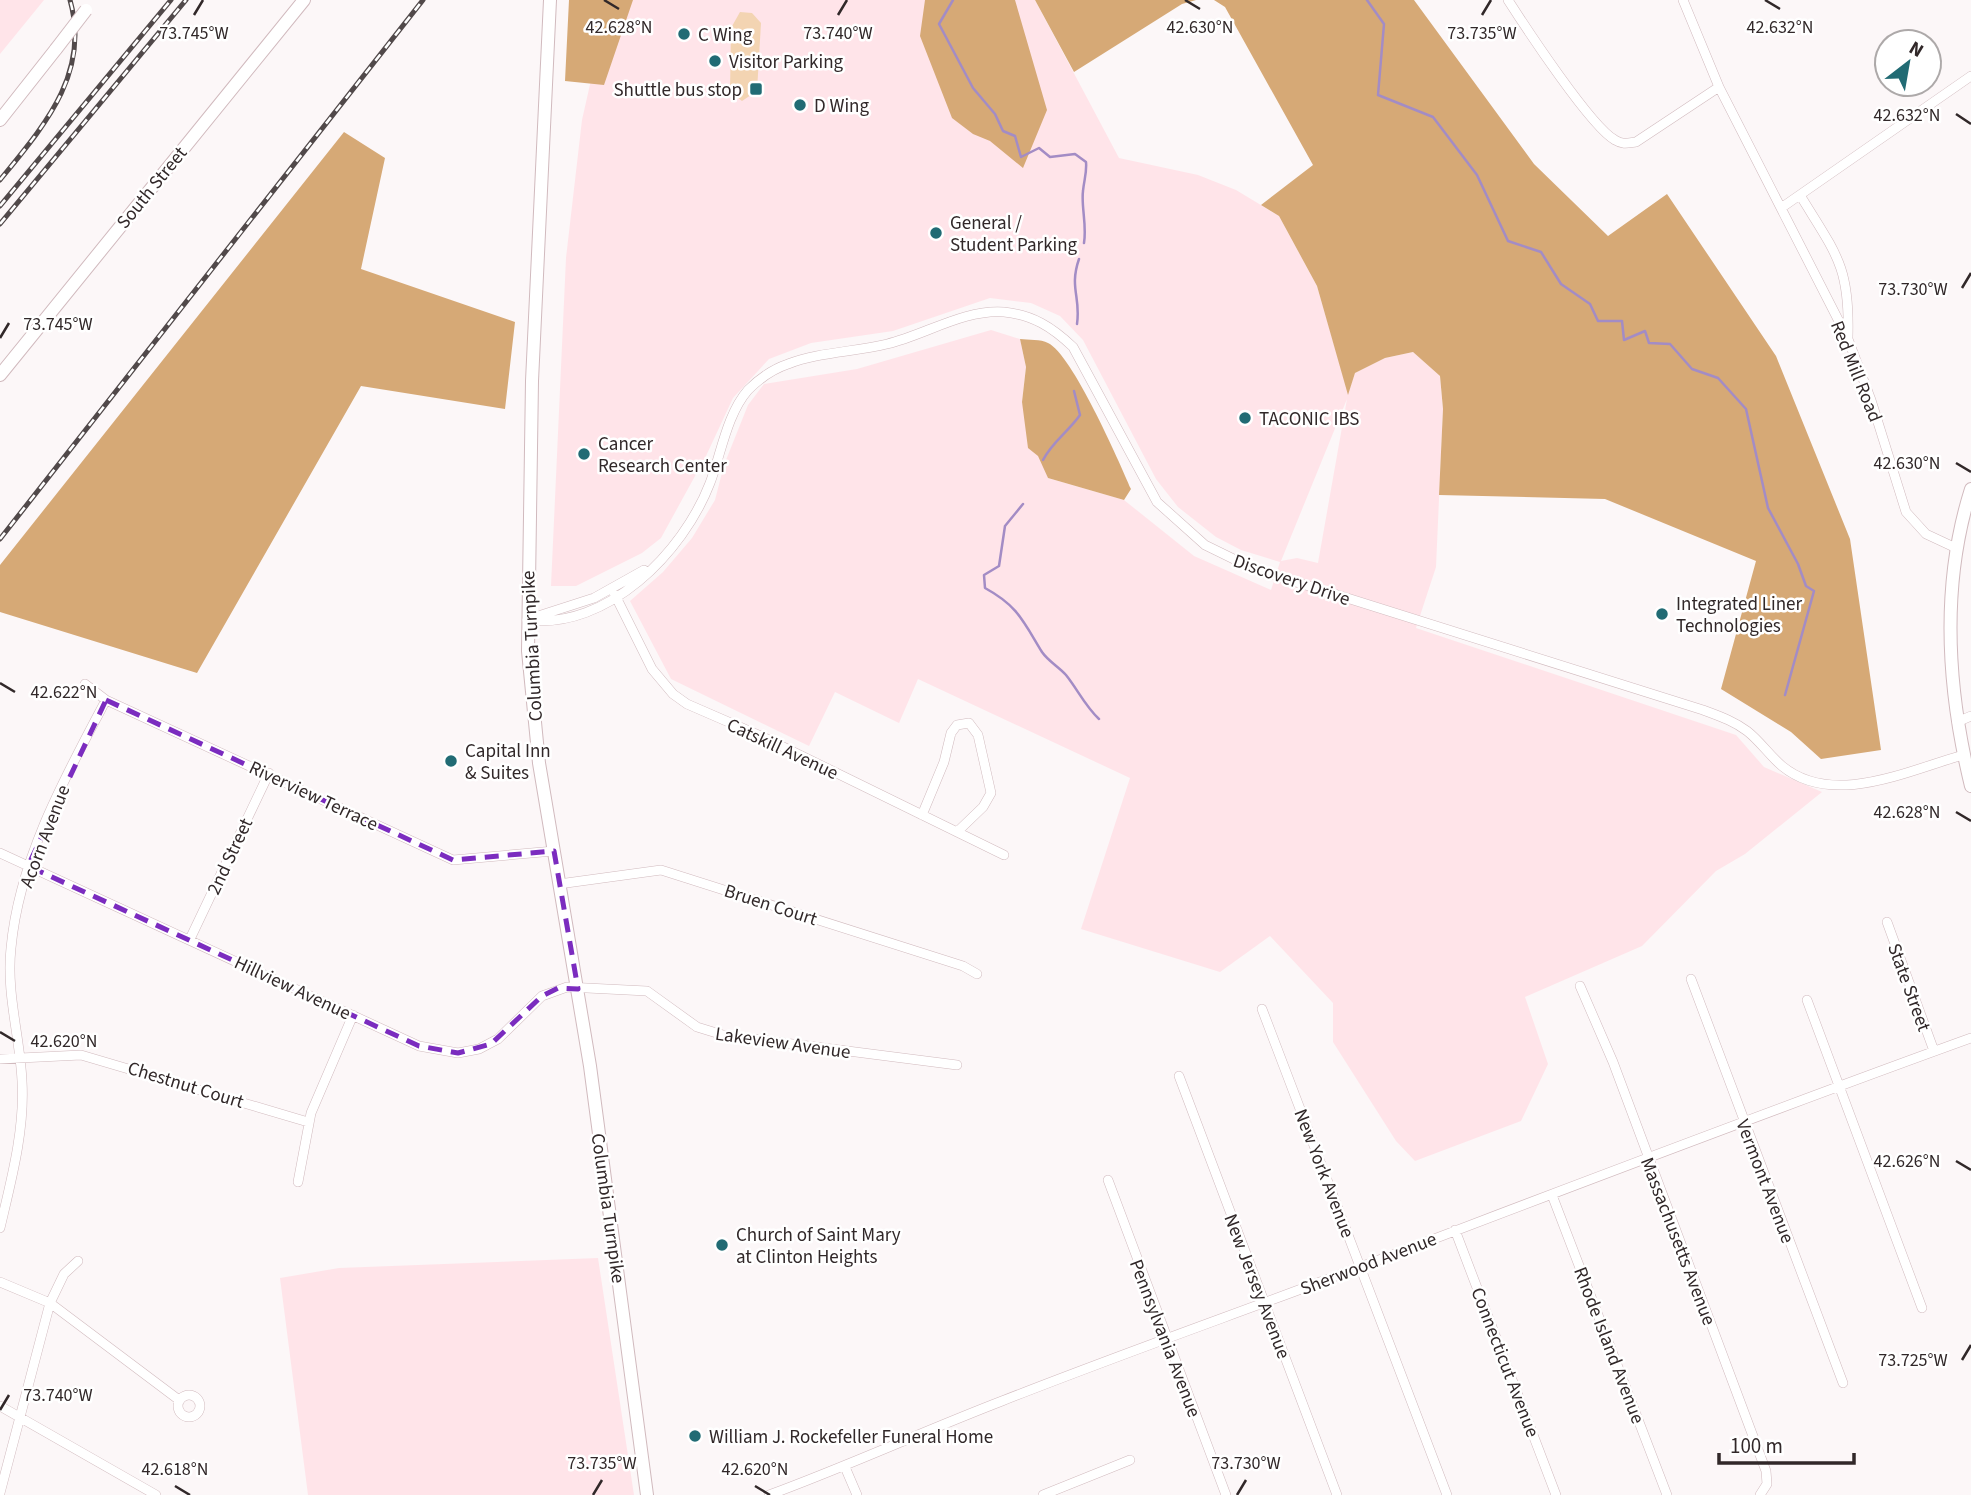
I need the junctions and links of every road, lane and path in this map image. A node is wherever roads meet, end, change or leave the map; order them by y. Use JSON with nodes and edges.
{"nodes":[{"id":1,"x":304,"y":0,"type":"edge"},
{"id":2,"x":550,"y":0,"type":"edge"},
{"id":3,"x":1508,"y":0,"type":"edge"},
{"id":4,"x":1683,"y":0,"type":"edge"},
{"id":5,"x":90,"y":5,"type":"edge"},
{"id":6,"x":1971,"y":76,"type":"edge"},
{"id":7,"x":1718,"y":87,"type":"junction"},
{"id":8,"x":0,"y":120,"type":"edge"},
{"id":9,"x":1800,"y":195,"type":"junction"},
{"id":10,"x":1782,"y":208,"type":"junction"},
{"id":11,"x":1848,"y":339,"type":"junction"},
{"id":12,"x":0,"y":375,"type":"edge"},
{"id":13,"x":1971,"y":489,"type":"edge"},
{"id":14,"x":1956,"y":548,"type":"junction"},
{"id":15,"x":653,"y":565,"type":"junction"},
{"id":16,"x":612,"y":589,"type":"junction"},
{"id":17,"x":617,"y":600,"type":"junction"},
{"id":18,"x":527,"y":620,"type":"junction"},
{"id":19,"x":86,"y":684,"type":"dead end"},
{"id":20,"x":106,"y":700,"type":"junction"},
{"id":21,"x":1971,"y":716,"type":"edge"},
{"id":22,"x":1957,"y":722,"type":"junction"},
{"id":23,"x":1963,"y":755,"type":"junction"},
{"id":24,"x":269,"y":773,"type":"junction"},
{"id":25,"x":1971,"y":786,"type":"edge"},
{"id":26,"x":922,"y":815,"type":"junction"},
{"id":27,"x":957,"y":832,"type":"junction"},
{"id":28,"x":554,"y":850,"type":"junction"},
{"id":29,"x":0,"y":853,"type":"edge"},
{"id":30,"x":1004,"y":855,"type":"dead end"},
{"id":31,"x":28,"y":866,"type":"junction"},
{"id":32,"x":559,"y":884,"type":"junction"},
{"id":33,"x":1887,"y":922,"type":"dead end"},
{"id":34,"x":190,"y":939,"type":"junction"},
{"id":35,"x":976,"y":974,"type":"dead end"},
{"id":36,"x":1691,"y":979,"type":"dead end"},
{"id":37,"x":1580,"y":986,"type":"dead end"},
{"id":38,"x":578,"y":989,"type":"junction"},
{"id":39,"x":1807,"y":1000,"type":"dead end"},
{"id":40,"x":1262,"y":1009,"type":"dead end"},
{"id":41,"x":353,"y":1015,"type":"junction"},
{"id":42,"x":1971,"y":1038,"type":"edge"},
{"id":43,"x":1934,"y":1051,"type":"junction"},
{"id":44,"x":21,"y":1057,"type":"junction"},
{"id":45,"x":0,"y":1059,"type":"edge"},
{"id":46,"x":957,"y":1065,"type":"dead end"},
{"id":47,"x":1179,"y":1076,"type":"dead end"},
{"id":48,"x":1839,"y":1086,"type":"junction"},
{"id":49,"x":308,"y":1122,"type":"junction"},
{"id":50,"x":1744,"y":1124,"type":"junction"},
{"id":51,"x":1647,"y":1157,"type":"junction"},
{"id":52,"x":1108,"y":1180,"type":"dead end"},
{"id":53,"x":298,"y":1182,"type":"dead end"},
{"id":54,"x":1552,"y":1195,"type":"junction"},
{"id":55,"x":0,"y":1228,"type":"edge"},
{"id":56,"x":1455,"y":1230,"type":"junction"},
{"id":57,"x":78,"y":1261,"type":"dead end"},
{"id":58,"x":1362,"y":1267,"type":"junction"},
{"id":59,"x":0,"y":1282,"type":"edge"},
{"id":60,"x":50,"y":1303,"type":"junction"},
{"id":61,"x":1264,"y":1303,"type":"junction"},
{"id":62,"x":1922,"y":1308,"type":"dead end"},
{"id":63,"x":1166,"y":1339,"type":"junction"},
{"id":64,"x":1843,"y":1383,"type":"dead end"},
{"id":65,"x":179,"y":1400,"type":"dead end"},
{"id":66,"x":0,"y":1406,"type":"edge"},
{"id":67,"x":20,"y":1418,"type":"junction"},
{"id":68,"x":1130,"y":1460,"type":"dead end"},
{"id":69,"x":845,"y":1467,"type":"junction"},
{"id":70,"x":0,"y":1491,"type":"edge"},
{"id":71,"x":9,"y":1495,"type":"edge"},
{"id":72,"x":156,"y":1495,"type":"edge"},
{"id":73,"x":647,"y":1495,"type":"edge"},
{"id":74,"x":769,"y":1495,"type":"edge"},
{"id":75,"x":857,"y":1495,"type":"edge"},
{"id":76,"x":1043,"y":1495,"type":"edge"},
{"id":77,"x":1226,"y":1495,"type":"edge"},
{"id":78,"x":1337,"y":1495,"type":"edge"},
{"id":79,"x":1447,"y":1495,"type":"edge"},
{"id":80,"x":1556,"y":1495,"type":"edge"},
{"id":81,"x":1667,"y":1495,"type":"edge"},
{"id":82,"x":1760,"y":1495,"type":"edge"}],
"edges":[{"from":1,"to":12,"type":"main road","name":"South Street"},
{"from":2,"to":18,"type":"main road","name":"Columbia Turnpike"},
{"from":3,"to":7,"type":"street"},
{"from":4,"to":7,"type":"street","name":"Red Mill Road"},
{"from":5,"to":8,"type":"main road","bridge":true},
{"from":6,"to":9,"type":"street"},
{"from":7,"to":10,"type":"street","name":"Red Mill Road"},
{"from":9,"to":10,"type":"street"},
{"from":9,"to":11,"type":"street"},
{"from":10,"to":11,"type":"street","name":"Red Mill Road"},
{"from":11,"to":14,"type":"street","name":"Red Mill Road"},
{"from":13,"to":14,"type":"main road"},
{"from":14,"to":22,"type":"main road"},
{"from":15,"to":16,"type":"street","name":"Discovery Drive"},
{"from":15,"to":17,"type":"street","name":"Discovery Drive"},
{"from":15,"to":23,"type":"street","name":"Discovery Drive"},
{"from":16,"to":17,"type":"street","name":"Catskill Avenue"},
{"from":16,"to":18,"type":"street","name":"Discovery Drive"},
{"from":17,"to":18,"type":"street","name":"Discovery Drive"},
{"from":17,"to":26,"type":"street","name":"Catskill Avenue"},
{"from":18,"to":28,"type":"main road","name":"Columbia Turnpike"},
{"from":19,"to":20,"type":"street","name":"Riverview Terrace"},
{"from":20,"to":24,"type":"street","name":"Riverview Terrace"},
{"from":20,"to":31,"type":"street","name":"Acorn Avenue"},
{"from":21,"to":22,"type":"street"},
{"from":22,"to":23,"type":"main road"},
{"from":23,"to":25,"type":"main road"},
{"from":24,"to":28,"type":"street","name":"Riverview Terrace"},
{"from":24,"to":34,"type":"street","name":"2nd Street"},
{"from":26,"to":27,"type":"street","name":"Catskill Avenue"},
{"from":26,"to":27,"type":"street"},
{"from":27,"to":30,"type":"street","name":"Catskill Avenue"},
{"from":28,"to":32,"type":"main road","name":"Columbia Turnpike"},
{"from":29,"to":31,"type":"street","name":"Hillview Avenue"},
{"from":31,"to":34,"type":"street","name":"Hillview Avenue"},
{"from":31,"to":44,"type":"street","name":"Acorn Avenue"},
{"from":32,"to":35,"type":"street","name":"Bruen Court"},
{"from":32,"to":38,"type":"main road","name":"Columbia Turnpike"},
{"from":33,"to":43,"type":"street","name":"State Street"},
{"from":34,"to":41,"type":"street","name":"Hillview Avenue"},
{"from":36,"to":50,"type":"street","name":"Vermont Avenue"},
{"from":37,"to":51,"type":"street","name":"Massachusetts Avenue"},
{"from":38,"to":41,"type":"street","name":"Hillview Avenue"},
{"from":38,"to":46,"type":"street","name":"Lakeview Avenue"},
{"from":38,"to":73,"type":"main road","name":"Columbia Turnpike"},
{"from":39,"to":48,"type":"street"},
{"from":40,"to":58,"type":"street","name":"New York Avenue"},
{"from":41,"to":49,"type":"street"},
{"from":42,"to":43,"type":"street","name":"Sherwood Avenue"},
{"from":43,"to":48,"type":"street","name":"Sherwood Avenue"},
{"from":44,"to":45,"type":"street","name":"Chestnut Court"},
{"from":44,"to":49,"type":"street","name":"Chestnut Court"},
{"from":44,"to":55,"type":"street","name":"Acorn Avenue"},
{"from":47,"to":61,"type":"street","name":"New Jersey Avenue"},
{"from":48,"to":50,"type":"street","name":"Sherwood Avenue"},
{"from":48,"to":62,"type":"street"},
{"from":49,"to":53,"type":"street"},
{"from":50,"to":51,"type":"street","name":"Sherwood Avenue"},
{"from":50,"to":64,"type":"street","name":"Vermont Avenue"},
{"from":51,"to":54,"type":"street","name":"Sherwood Avenue"},
{"from":51,"to":82,"type":"street","name":"Massachusetts Avenue"},
{"from":52,"to":63,"type":"street","name":"Pennsylvania Avenue"},
{"from":54,"to":56,"type":"street","name":"Sherwood Avenue"},
{"from":54,"to":81,"type":"street","name":"Rhode Island Avenue"},
{"from":56,"to":58,"type":"street","name":"Sherwood Avenue"},
{"from":56,"to":80,"type":"street","name":"Connecticut Avenue"},
{"from":57,"to":60,"type":"street"},
{"from":58,"to":61,"type":"street","name":"Sherwood Avenue"},
{"from":58,"to":79,"type":"street","name":"New York Avenue"},
{"from":59,"to":60,"type":"street"},
{"from":60,"to":65,"type":"street"},
{"from":60,"to":67,"type":"street"},
{"from":61,"to":63,"type":"street","name":"Sherwood Avenue"},
{"from":61,"to":78,"type":"street","name":"New Jersey Avenue"},
{"from":63,"to":69,"type":"street","name":"Sherwood Avenue"},
{"from":63,"to":77,"type":"street","name":"Pennsylvania Avenue"},
{"from":66,"to":67,"type":"street"},
{"from":67,"to":70,"type":"street"},
{"from":67,"to":72,"type":"street"},
{"from":68,"to":76,"type":"street"},
{"from":69,"to":74,"type":"street","name":"Sherwood Avenue"},
{"from":69,"to":75,"type":"street"},
{"from":70,"to":71,"type":"street"}]}
